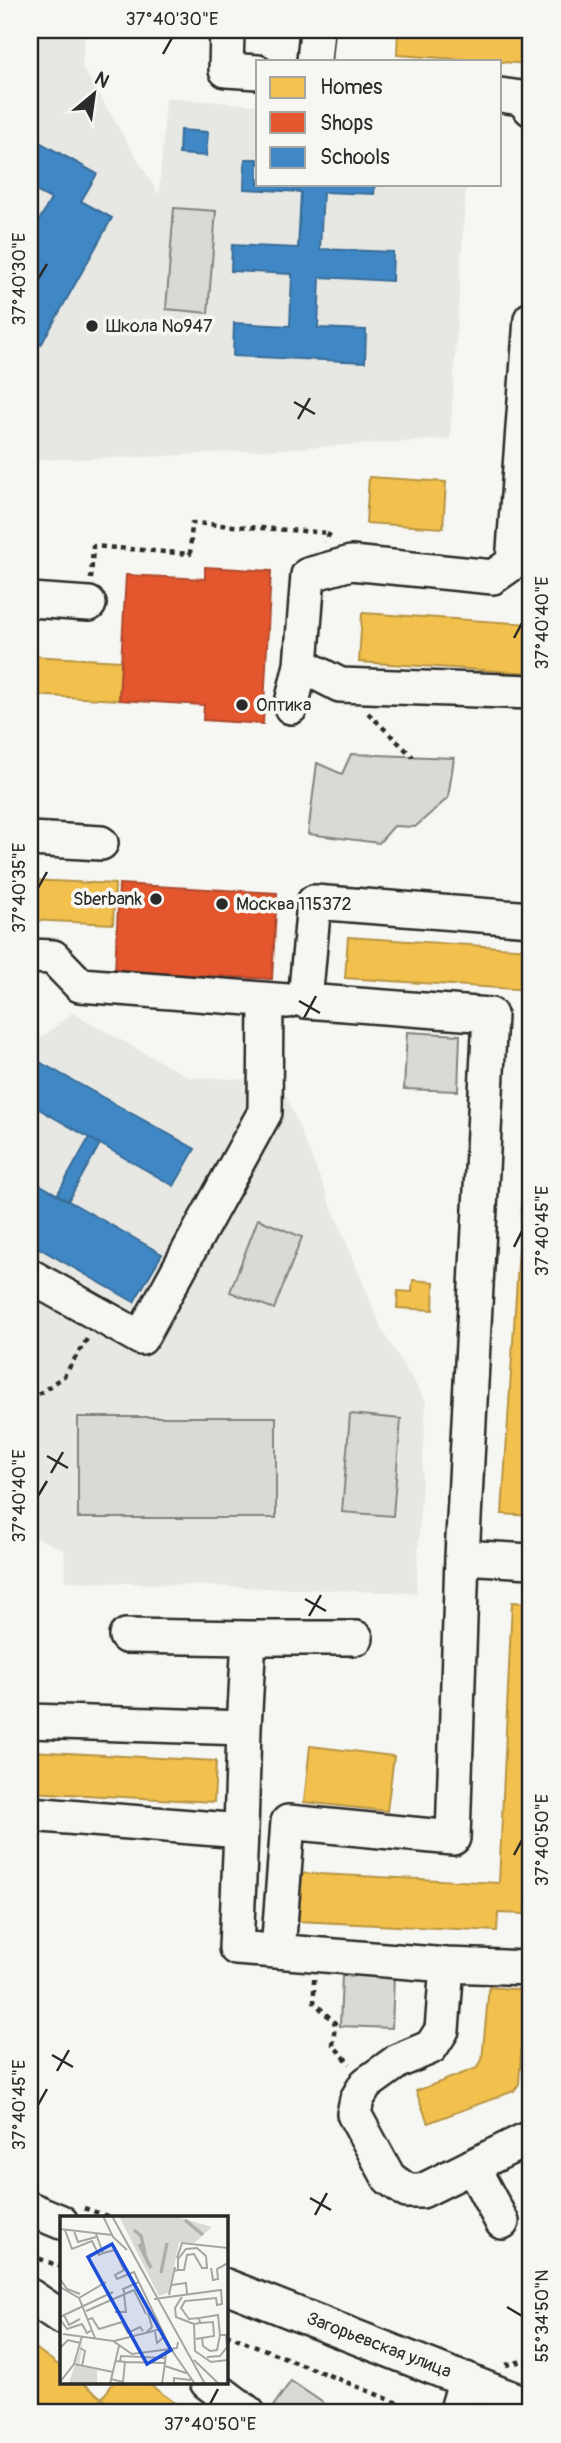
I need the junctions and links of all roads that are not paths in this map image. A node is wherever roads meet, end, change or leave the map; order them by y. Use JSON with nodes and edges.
{"nodes":[{"id":1,"x":227,"y":30,"type":"edge"},
{"id":2,"x":317,"y":30,"type":"edge"},
{"id":3,"x":314,"y":60,"type":"edge"},
{"id":4,"x":256,"y":72,"type":"edge"},
{"id":5,"x":502,"y":95,"type":"edge"},
{"id":6,"x":531,"y":108,"type":"edge"},
{"id":7,"x":531,"y":319,"type":"edge"},
{"id":8,"x":30,"y":600,"type":"edge"},
{"id":9,"x":89,"y":604,"type":"road end"},
{"id":10,"x":301,"y":664,"type":"junction"},
{"id":11,"x":531,"y":692,"type":"edge"},
{"id":12,"x":291,"y":707,"type":"dead end"},
{"id":13,"x":30,"y":839,"type":"edge"},
{"id":14,"x":101,"y":843,"type":"dead end"},
{"id":15,"x":531,"y":919,"type":"edge"},
{"id":16,"x":30,"y":956,"type":"edge"},
{"id":17,"x":266,"y":1000,"type":"junction"},
{"id":18,"x":305,"y":1001,"type":"junction"},
{"id":19,"x":30,"y":1276,"type":"edge"},
{"id":20,"x":462,"y":1557,"type":"junction"},
{"id":21,"x":531,"y":1562,"type":"edge"},
{"id":22,"x":125,"y":1636,"type":"dead end"},
{"id":23,"x":249,"y":1638,"type":"junction"},
{"id":24,"x":356,"y":1638,"type":"dead end"},
{"id":25,"x":30,"y":1721,"type":"edge"},
{"id":26,"x":244,"y":1728,"type":"junction"},
{"id":27,"x":30,"y":1814,"type":"edge"},
{"id":28,"x":241,"y":1831,"type":"junction"},
{"id":29,"x":278,"y":1951,"type":"junction"},
{"id":30,"x":447,"y":1965,"type":"junction"},
{"id":31,"x":531,"y":1968,"type":"edge"},
{"id":32,"x":531,"y":2137,"type":"edge"},
{"id":33,"x":472,"y":2166,"type":"junction"},
{"id":34,"x":30,"y":2209,"type":"edge"},
{"id":35,"x":60,"y":2222,"type":"edge"},
{"id":36,"x":502,"y":2222,"type":"dead end"},
{"id":37,"x":228,"y":2287,"type":"edge"},
{"id":38,"x":30,"y":2296,"type":"edge"},
{"id":39,"x":60,"y":2316,"type":"edge"},
{"id":40,"x":466,"y":2379,"type":"junction"},
{"id":41,"x":210,"y":2384,"type":"edge"},
{"id":42,"x":531,"y":2406,"type":"edge"},
{"id":43,"x":248,"y":2413,"type":"edge"},
{"id":44,"x":456,"y":2413,"type":"edge"}],
"edges":[{"from":1,"to":4,"type":"street"},
{"from":2,"to":3,"type":"street"},
{"from":5,"to":6,"type":"street"},
{"from":7,"to":10,"type":"street"},
{"from":8,"to":9,"type":"street"},
{"from":10,"to":11,"type":"street"},
{"from":10,"to":12,"type":"street"},
{"from":13,"to":14,"type":"street"},
{"from":15,"to":18,"type":"street"},
{"from":16,"to":17,"type":"street"},
{"from":17,"to":18,"type":"street"},
{"from":17,"to":19,"type":"street"},
{"from":18,"to":20,"type":"street"},
{"from":20,"to":21,"type":"street"},
{"from":20,"to":29,"type":"street"},
{"from":22,"to":23,"type":"street"},
{"from":23,"to":24,"type":"street"},
{"from":23,"to":26,"type":"street"},
{"from":25,"to":26,"type":"street"},
{"from":26,"to":28,"type":"street"},
{"from":27,"to":28,"type":"street"},
{"from":28,"to":29,"type":"street"},
{"from":29,"to":30,"type":"street"},
{"from":30,"to":31,"type":"street"},
{"from":30,"to":33,"type":"street"},
{"from":32,"to":33,"type":"street"},
{"from":33,"to":36,"type":"street"},
{"from":34,"to":35,"type":"street"},
{"from":37,"to":40,"type":"street","name":"Загорьевская улица"},
{"from":38,"to":39,"type":"street"},
{"from":40,"to":42,"type":"street","name":"Загорьевская улица"},
{"from":40,"to":44,"type":"street"},
{"from":41,"to":43,"type":"street"}]}
